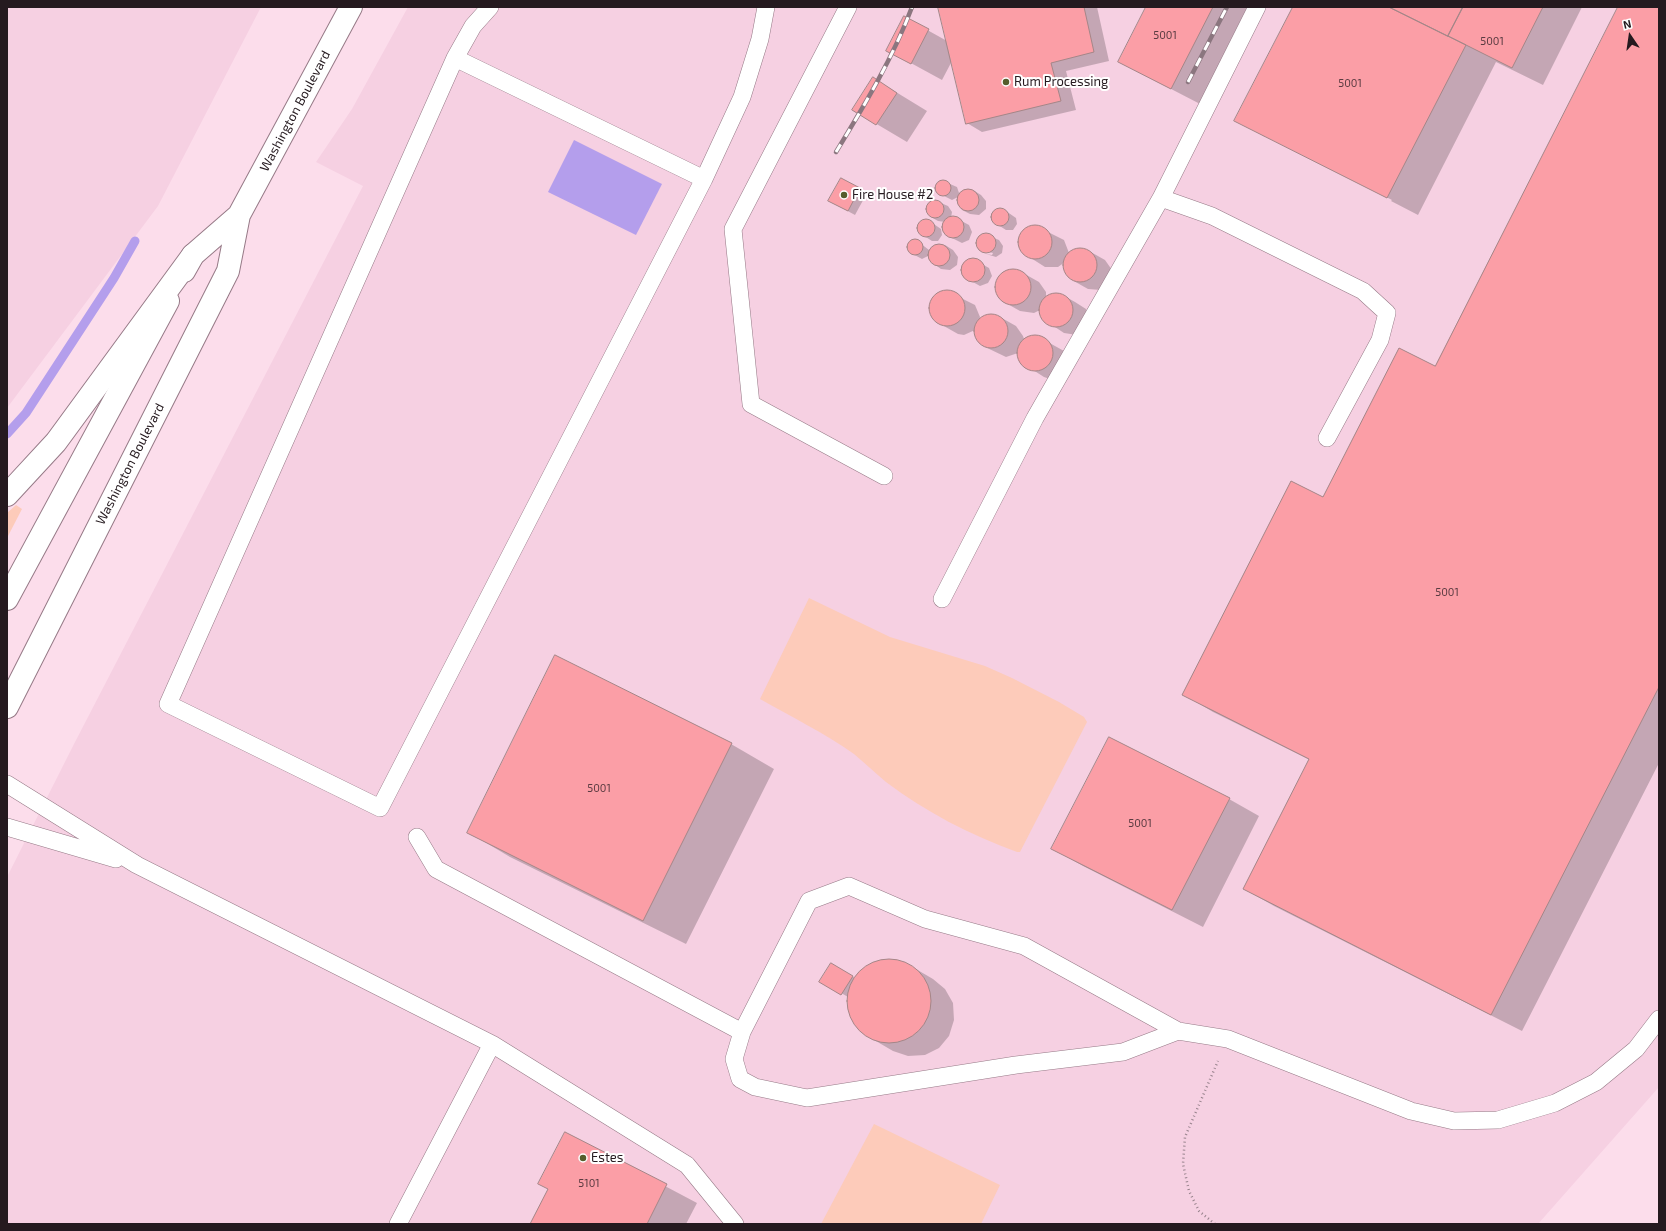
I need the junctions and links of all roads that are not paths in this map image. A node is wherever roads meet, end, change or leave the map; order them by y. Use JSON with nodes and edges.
{"nodes":[{"id":1,"x":351,"y":7,"type":"edge"},
{"id":2,"x":490,"y":7,"type":"edge"},
{"id":3,"x":766,"y":7,"type":"edge"},
{"id":4,"x":848,"y":7,"type":"edge"},
{"id":5,"x":1257,"y":7,"type":"edge"},
{"id":6,"x":455,"y":58,"type":"junction"},
{"id":7,"x":704,"y":179,"type":"junction"},
{"id":8,"x":1162,"y":198,"type":"junction"},
{"id":9,"x":238,"y":215,"type":"junction"},
{"id":10,"x":193,"y":255,"type":"junction"},
{"id":11,"x":1327,"y":438,"type":"dead end"},
{"id":12,"x":884,"y":476,"type":"dead end"},
{"id":13,"x":7,"y":495,"type":"edge"},
{"id":14,"x":7,"y":598,"type":"edge"},
{"id":15,"x":942,"y":599,"type":"dead end"},
{"id":16,"x":7,"y":707,"type":"edge"},
{"id":17,"x":7,"y":784,"type":"edge"},
{"id":18,"x":7,"y":827,"type":"edge"},
{"id":19,"x":417,"y":837,"type":"dead end"},
{"id":20,"x":137,"y":865,"type":"junction"},
{"id":21,"x":1659,"y":1019,"type":"edge"},
{"id":22,"x":1178,"y":1031,"type":"junction"},
{"id":23,"x":742,"y":1032,"type":"junction"},
{"id":24,"x":492,"y":1044,"type":"junction"},
{"id":25,"x":398,"y":1224,"type":"edge"},
{"id":26,"x":735,"y":1224,"type":"edge"}],
"edges":[{"from":1,"to":9,"type":"main road","name":"Washington Boulevard"},
{"from":2,"to":6,"type":"lane"},
{"from":3,"to":7,"type":"lane"},
{"from":4,"to":12,"type":"lane"},
{"from":5,"to":8,"type":"lane"},
{"from":6,"to":7,"type":"lane"},
{"from":6,"to":7,"type":"lane"},
{"from":8,"to":11,"type":"lane"},
{"from":8,"to":15,"type":"lane"},
{"from":9,"to":10,"type":"main road","name":"Washington Boulevard"},
{"from":9,"to":16,"type":"main road","name":"Washington Boulevard"},
{"from":10,"to":13,"type":"main road"},
{"from":10,"to":14,"type":"main road","name":"Washington Boulevard"},
{"from":17,"to":20,"type":"lane"},
{"from":18,"to":20,"type":"lane"},
{"from":19,"to":23,"type":"lane"},
{"from":20,"to":24,"type":"lane"},
{"from":21,"to":22,"type":"lane"},
{"from":22,"to":23,"type":"lane"},
{"from":22,"to":23,"type":"lane"},
{"from":24,"to":25,"type":"lane"},
{"from":24,"to":26,"type":"lane"}]}
